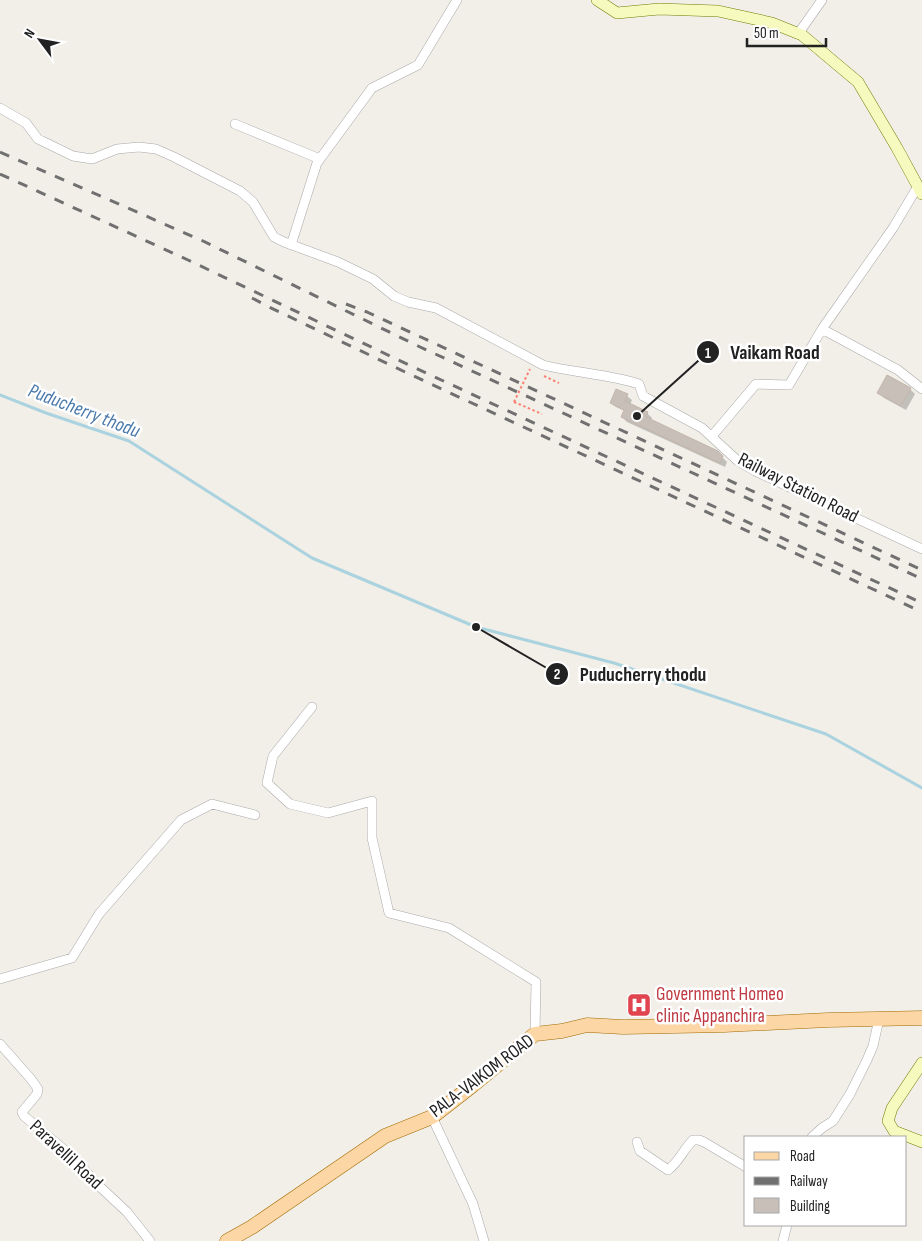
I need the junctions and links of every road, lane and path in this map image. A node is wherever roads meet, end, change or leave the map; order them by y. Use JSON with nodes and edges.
{"nodes":[{"id":1,"x":457,"y":0,"type":"edge"},
{"id":2,"x":597,"y":0,"type":"edge"},
{"id":3,"x":636,"y":0,"type":"edge"},
{"id":4,"x":822,"y":0,"type":"edge"},
{"id":5,"x":632,"y":12,"type":"junction"},
{"id":6,"x":798,"y":34,"type":"junction"},
{"id":7,"x":0,"y":108,"type":"edge"},
{"id":8,"x":235,"y":124,"type":"dead end"},
{"id":9,"x":320,"y":159,"type":"junction"},
{"id":10,"x":920,"y":190,"type":"edge"},
{"id":11,"x":291,"y":245,"type":"junction"},
{"id":12,"x":822,"y":329,"type":"junction"},
{"id":13,"x":530,"y":369,"type":"dead end"},
{"id":14,"x":922,"y":390,"type":"edge"},
{"id":15,"x":542,"y":414,"type":"dead end"},
{"id":16,"x":712,"y":436,"type":"junction"},
{"id":17,"x":922,"y":549,"type":"edge"},
{"id":18,"x":312,"y":708,"type":"dead end"},
{"id":19,"x":255,"y":816,"type":"dead end"},
{"id":20,"x":0,"y":979,"type":"edge"},
{"id":21,"x":922,"y":1018,"type":"edge"},
{"id":22,"x":879,"y":1019,"type":"junction"},
{"id":23,"x":535,"y":1034,"type":"junction"},
{"id":24,"x":0,"y":1044,"type":"edge"},
{"id":25,"x":922,"y":1063,"type":"edge"},
{"id":26,"x":432,"y":1117,"type":"junction"},
{"id":27,"x":813,"y":1136,"type":"edge"},
{"id":28,"x":907,"y":1136,"type":"edge"},
{"id":29,"x":907,"y":1136,"type":"edge"},
{"id":30,"x":637,"y":1142,"type":"dead end"},
{"id":31,"x":922,"y":1142,"type":"edge"},
{"id":32,"x":744,"y":1166,"type":"edge"},
{"id":33,"x":787,"y":1226,"type":"edge"},
{"id":34,"x":150,"y":1241,"type":"edge"},
{"id":35,"x":227,"y":1241,"type":"edge"},
{"id":36,"x":484,"y":1241,"type":"edge"},
{"id":37,"x":783,"y":1241,"type":"edge"}],
"edges":[{"from":1,"to":9,"type":"street"},
{"from":2,"to":5,"type":"main road"},
{"from":3,"to":5,"type":"main road"},
{"from":4,"to":6,"type":"street"},
{"from":5,"to":6,"type":"main road"},
{"from":6,"to":10,"type":"main road"},
{"from":7,"to":11,"type":"street","name":"Railway Station Road"},
{"from":8,"to":9,"type":"street"},
{"from":9,"to":11,"type":"street"},
{"from":10,"to":12,"type":"street"},
{"from":11,"to":16,"type":"street","name":"Railway Station Road"},
{"from":12,"to":14,"type":"street"},
{"from":12,"to":16,"type":"street"},
{"from":13,"to":15,"type":"path","bridge":true},
{"from":16,"to":17,"type":"street","name":"Railway Station Road"},
{"from":18,"to":23,"type":"street"},
{"from":19,"to":20,"type":"street"},
{"from":21,"to":22,"type":"main road","name":"PALA-VAIKOM ROAD"},
{"from":22,"to":23,"type":"main road","name":"PALA-VAIKOM ROAD"},
{"from":22,"to":27,"type":"street"},
{"from":23,"to":26,"type":"main road","name":"PALA-VAIKOM ROAD"},
{"from":24,"to":34,"type":"street","name":"Paravellil Road"},
{"from":25,"to":28,"type":"main road"},
{"from":26,"to":35,"type":"main road","name":"PALA-VAIKOM ROAD"},
{"from":26,"to":36,"type":"street"},
{"from":29,"to":31,"type":"main road"},
{"from":30,"to":32,"type":"street"},
{"from":33,"to":37,"type":"street"}]}
